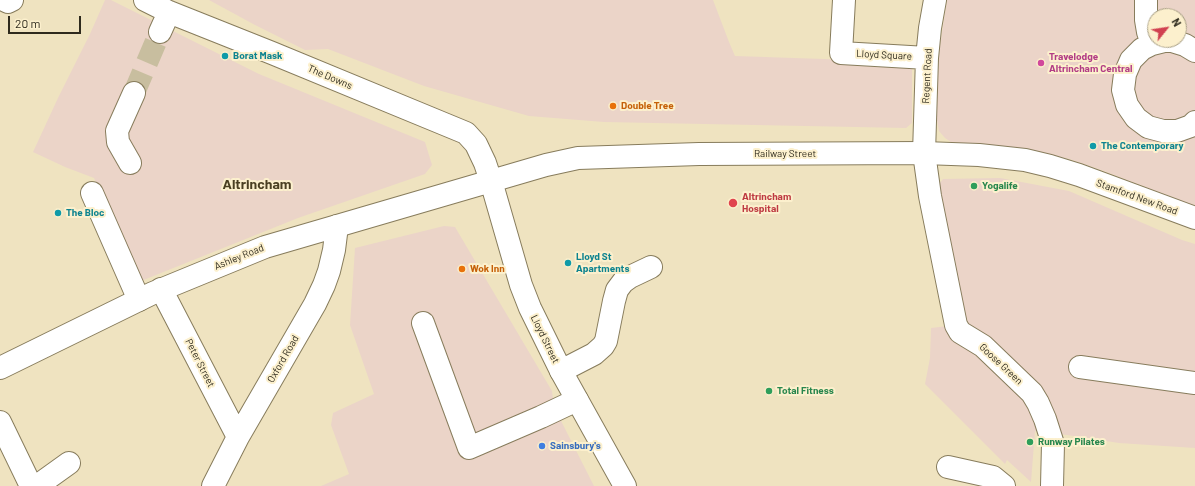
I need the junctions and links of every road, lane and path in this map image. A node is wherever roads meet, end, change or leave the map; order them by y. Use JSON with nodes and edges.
{"nodes":[{"id":1,"x":4,"y":0,"type":"edge"},
{"id":2,"x":12,"y":0,"type":"edge"},
{"id":3,"x":144,"y":0,"type":"edge"},
{"id":4,"x":844,"y":0,"type":"edge"},
{"id":5,"x":935,"y":0,"type":"edge"},
{"id":6,"x":1146,"y":0,"type":"edge"},
{"id":7,"x":1147,"y":26,"type":"edge"},
{"id":8,"x":1147,"y":46,"type":"edge"},
{"id":9,"x":927,"y":58,"type":"junction"},
{"id":10,"x":134,"y":93,"type":"tunnel mouth"},
{"id":11,"x":1195,"y":122,"type":"edge"},
{"id":12,"x":924,"y":153,"type":"junction"},
{"id":13,"x":130,"y":163,"type":"dead end"},
{"id":14,"x":1079,"y":175,"type":"joint"},
{"id":15,"x":491,"y":181,"type":"junction"},
{"id":16,"x":92,"y":193,"type":"dead end"},
{"id":17,"x":1195,"y":218,"type":"edge"},
{"id":18,"x":337,"y":226,"type":"junction"},
{"id":19,"x":128,"y":240,"type":"dead end"},
{"id":20,"x":651,"y":267,"type":"dead end"},
{"id":21,"x":151,"y":294,"type":"junction"},
{"id":22,"x":423,"y":323,"type":"dead end"},
{"id":23,"x":1080,"y":367,"type":"dead end"},
{"id":24,"x":0,"y":368,"type":"edge"},
{"id":25,"x":561,"y":371,"type":"junction"},
{"id":26,"x":1195,"y":383,"type":"edge"},
{"id":27,"x":577,"y":400,"type":"junction"},
{"id":28,"x":0,"y":422,"type":"edge"},
{"id":29,"x":238,"y":437,"type":"junction"},
{"id":30,"x":69,"y":463,"type":"dead end"},
{"id":31,"x":948,"y":466,"type":"dead end"},
{"id":32,"x":31,"y":486,"type":"edge"},
{"id":33,"x":36,"y":486,"type":"edge"},
{"id":34,"x":213,"y":486,"type":"edge"},
{"id":35,"x":625,"y":486,"type":"edge"},
{"id":36,"x":1004,"y":486,"type":"edge"},
{"id":37,"x":1052,"y":486,"type":"edge"}],
"edges":[{"from":1,"to":2,"type":"main road"},
{"from":3,"to":15,"type":"main road","name":"The Downs"},
{"from":4,"to":9,"type":"main road","name":"Lloyd Square"},
{"from":5,"to":9,"type":"main road","name":"Regent Road"},
{"from":6,"to":7,"type":"main road"},
{"from":8,"to":11,"type":"main road"},
{"from":9,"to":12,"type":"main road","name":"Regent Road"},
{"from":10,"to":13,"type":"main road"},
{"from":12,"to":14,"type":"main road","name":"Railway Street"},
{"from":12,"to":15,"type":"main road","name":"Railway Street"},
{"from":12,"to":37,"type":"main road","name":"Goose Green"},
{"from":14,"to":17,"type":"main road","name":"Stamford New Road"},
{"from":15,"to":18,"type":"main road","name":"Ashley Road"},
{"from":15,"to":25,"type":"main road","name":"Lloyd Street"},
{"from":16,"to":21,"type":"main road"},
{"from":18,"to":21,"type":"main road","name":"Ashley Road"},
{"from":18,"to":29,"type":"main road","name":"Oxford Road"},
{"from":19,"to":21,"type":"main road"},
{"from":20,"to":25,"type":"main road"},
{"from":21,"to":24,"type":"main road","name":"Ashley Road"},
{"from":21,"to":29,"type":"main road","name":"Peter Street"},
{"from":22,"to":27,"type":"main road"},
{"from":23,"to":26,"type":"main road"},
{"from":25,"to":27,"type":"main road","name":"Lloyd Street"},
{"from":27,"to":35,"type":"main road","name":"Lloyd Street"},
{"from":28,"to":32,"type":"main road"},
{"from":29,"to":34,"type":"main road","name":"Oxford Road"},
{"from":30,"to":33,"type":"main road"},
{"from":31,"to":36,"type":"main road"}]}
